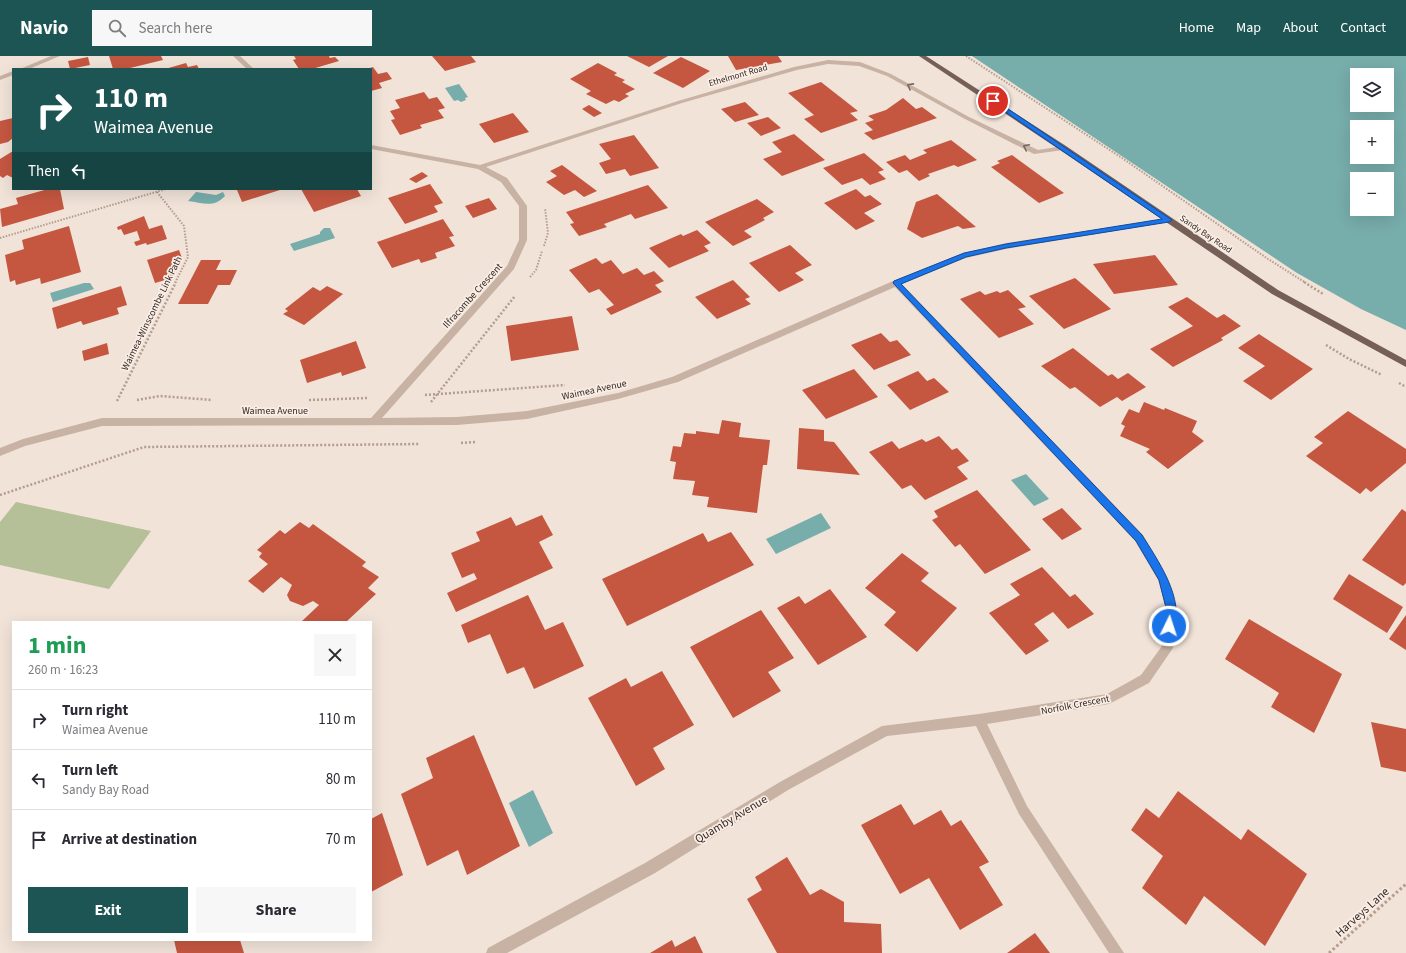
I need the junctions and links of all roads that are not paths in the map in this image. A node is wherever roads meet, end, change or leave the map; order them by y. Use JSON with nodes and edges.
{"nodes":[{"id":1,"x":57,"y":56,"type":"edge"},
{"id":2,"x":236,"y":56,"type":"edge"},
{"id":3,"x":922,"y":56,"type":"edge"},
{"id":4,"x":26,"y":68,"type":"edge"},
{"id":5,"x":250,"y":68,"type":"edge"},
{"id":6,"x":12,"y":73,"type":"edge"},
{"id":7,"x":0,"y":78,"type":"edge"},
{"id":8,"x":372,"y":147,"type":"edge"},
{"id":9,"x":1063,"y":148,"type":"junction"},
{"id":10,"x":480,"y":168,"type":"junction"},
{"id":11,"x":1169,"y":220,"type":"junction"},
{"id":12,"x":896,"y":283,"type":"junction"},
{"id":13,"x":1406,"y":364,"type":"edge"},
{"id":14,"x":373,"y":422,"type":"junction"},
{"id":15,"x":0,"y":452,"type":"edge"},
{"id":16,"x":979,"y":720,"type":"junction"},
{"id":17,"x":493,"y":953,"type":"edge"},
{"id":18,"x":1117,"y":953,"type":"edge"}],
"edges":[{"from":1,"to":4,"type":"street"},
{"from":2,"to":5,"type":"street"},
{"from":3,"to":9,"type":"main road","name":"Sandy Bay Road"},
{"from":6,"to":7,"type":"street"},
{"from":8,"to":10,"type":"street","name":"Ilfracombe Crescent"},
{"from":9,"to":10,"type":"street","name":"Ethelmont Road","one_way":true},
{"from":9,"to":11,"type":"main road","name":"Sandy Bay Road"},
{"from":10,"to":14,"type":"street","name":"Ilfracombe Crescent"},
{"from":11,"to":12,"type":"street","name":"Waimea Avenue"},
{"from":11,"to":13,"type":"main road","name":"Sandy Bay Road"},
{"from":12,"to":14,"type":"street","name":"Waimea Avenue"},
{"from":12,"to":16,"type":"street","name":"Norfolk Crescent"},
{"from":14,"to":15,"type":"street","name":"Waimea Avenue"},
{"from":16,"to":17,"type":"street","name":"Quamby Avenue"},
{"from":16,"to":18,"type":"street"}]}
